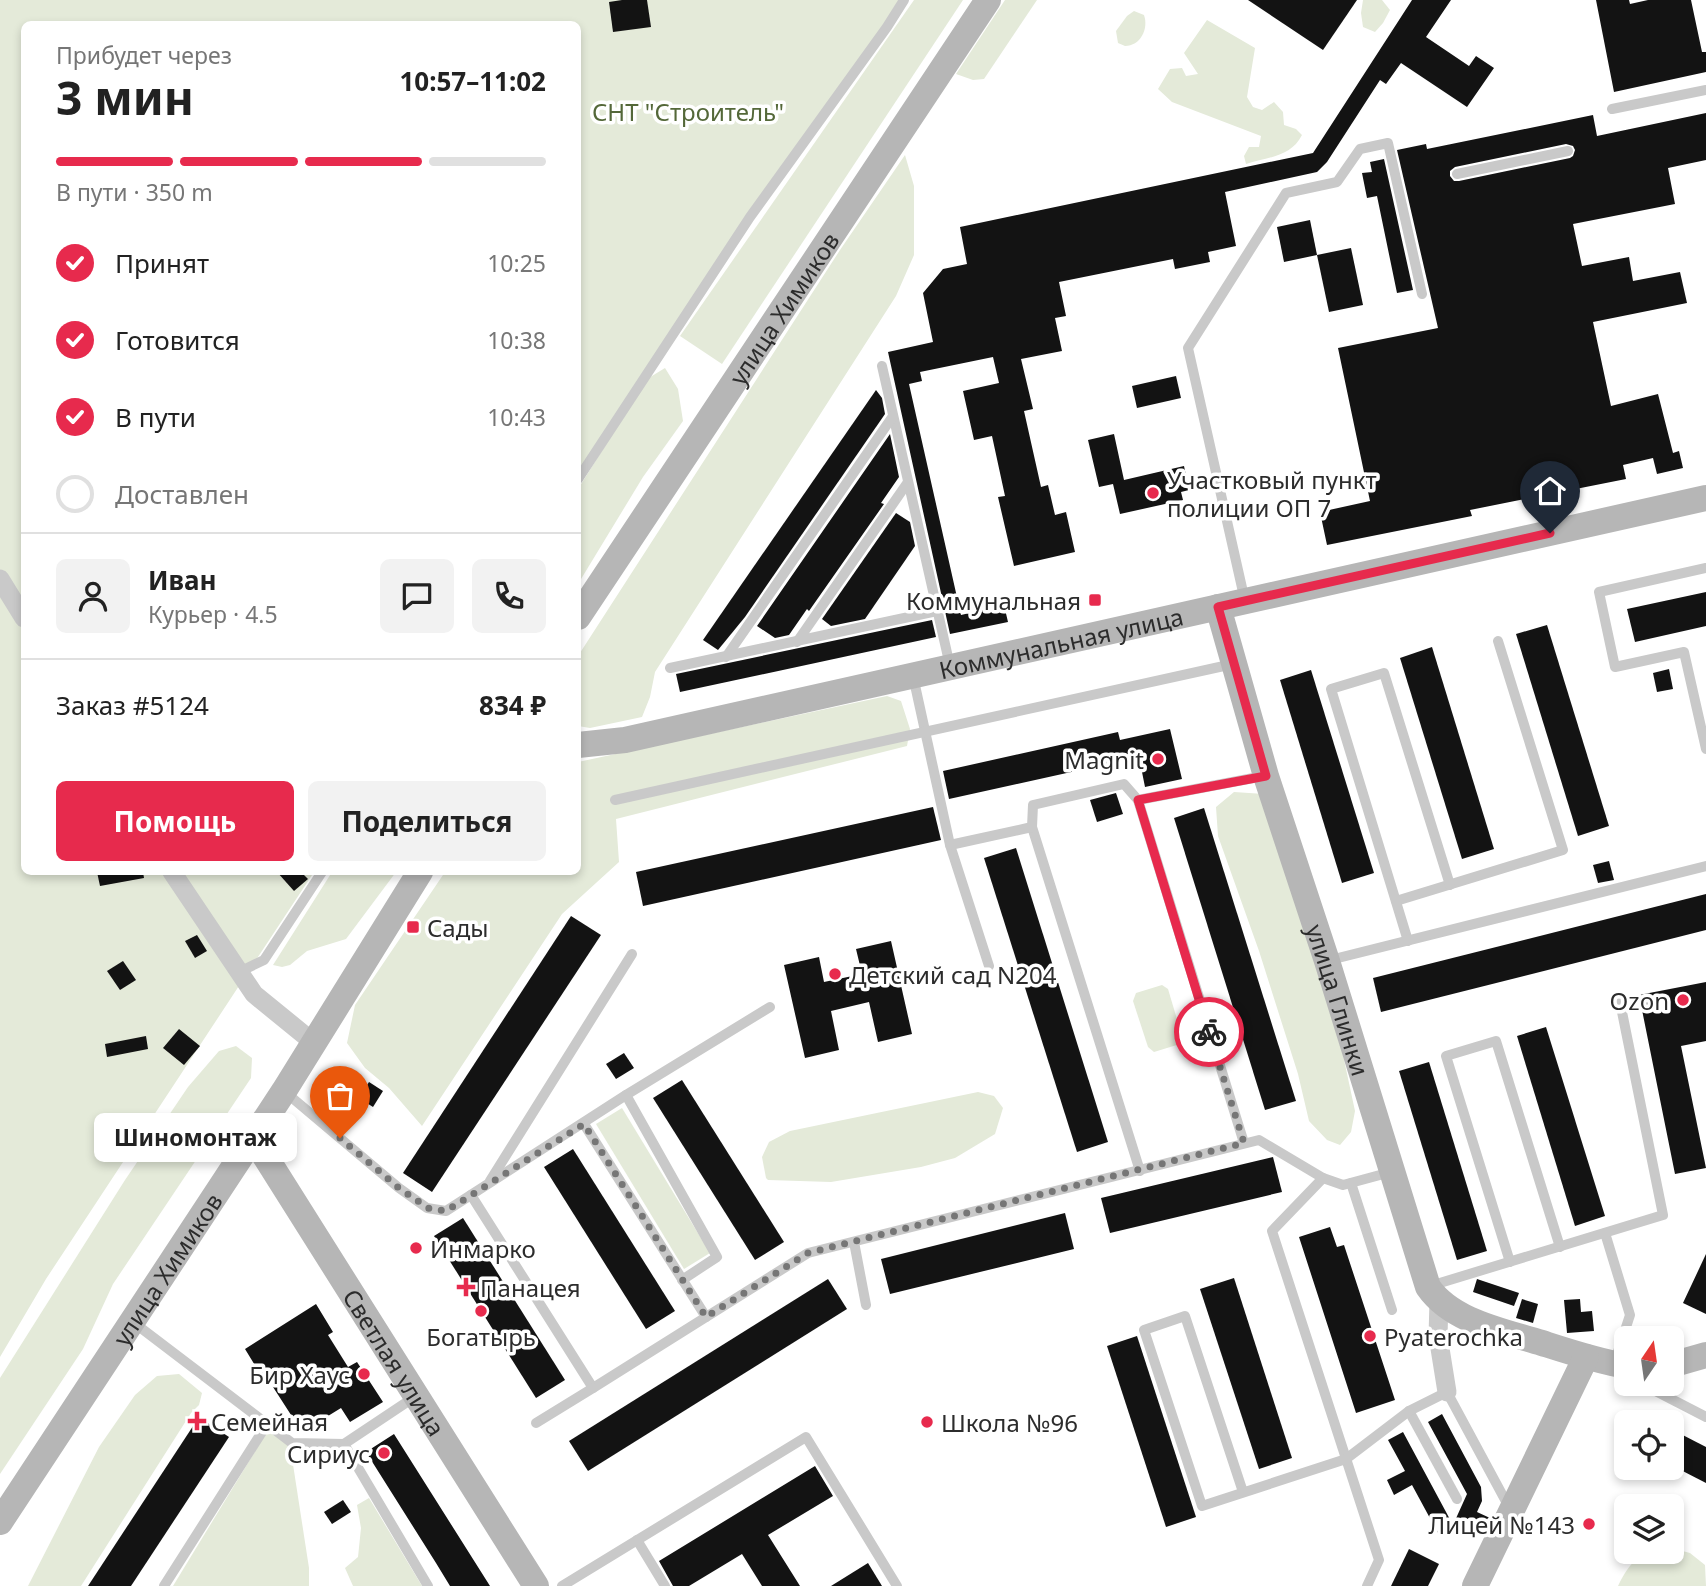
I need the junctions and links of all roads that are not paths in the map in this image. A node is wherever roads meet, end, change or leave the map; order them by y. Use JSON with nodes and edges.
{"nodes":[{"id":1,"x":904,"y":0,"type":"edge"},
{"id":2,"x":988,"y":0,"type":"edge"},
{"id":3,"x":1706,"y":90,"type":"edge"},
{"id":4,"x":1612,"y":109,"type":"dead end"},
{"id":5,"x":1568,"y":152,"type":"dead end"},
{"id":6,"x":1457,"y":174,"type":"dead end"},
{"id":7,"x":1422,"y":294,"type":"dead end"},
{"id":8,"x":882,"y":366,"type":"dead end"},
{"id":9,"x":893,"y":416,"type":"junction"},
{"id":10,"x":581,"y":474,"type":"edge"},
{"id":11,"x":908,"y":482,"type":"junction"},
{"id":12,"x":1706,"y":498,"type":"edge"},
{"id":13,"x":1706,"y":568,"type":"edge"},
{"id":14,"x":0,"y":579,"type":"edge"},
{"id":15,"x":1245,"y":601,"type":"junction"},
{"id":16,"x":1218,"y":607,"type":"junction"},
{"id":17,"x":937,"y":611,"type":"junction"},
{"id":18,"x":581,"y":612,"type":"edge"},
{"id":19,"x":21,"y":613,"type":"edge"},
{"id":20,"x":1498,"y":641,"type":"dead end"},
{"id":21,"x":797,"y":642,"type":"junction"},
{"id":22,"x":726,"y":657,"type":"junction"},
{"id":23,"x":1235,"y":664,"type":"junction"},
{"id":24,"x":950,"y":667,"type":"junction"},
{"id":25,"x":670,"y":668,"type":"dead end"},
{"id":26,"x":913,"y":676,"type":"junction"},
{"id":27,"x":925,"y":732,"type":"junction"},
{"id":28,"x":581,"y":745,"type":"edge"},
{"id":29,"x":1706,"y":749,"type":"edge"},
{"id":30,"x":1266,"y":776,"type":"junction"},
{"id":31,"x":615,"y":800,"type":"dead end"},
{"id":32,"x":1138,"y":800,"type":"junction"},
{"id":33,"x":1032,"y":827,"type":"junction"},
{"id":34,"x":950,"y":845,"type":"junction"},
{"id":35,"x":1706,"y":866,"type":"edge"},
{"id":36,"x":174,"y":875,"type":"edge"},
{"id":37,"x":320,"y":875,"type":"edge"},
{"id":38,"x":418,"y":875,"type":"edge"},
{"id":39,"x":1450,"y":885,"type":"junction"},
{"id":40,"x":1396,"y":901,"type":"junction"},
{"id":41,"x":1408,"y":941,"type":"junction"},
{"id":42,"x":632,"y":954,"type":"dead end"},
{"id":43,"x":1327,"y":961,"type":"junction"},
{"id":44,"x":989,"y":966,"type":"dead end"},
{"id":45,"x":239,"y":972,"type":"junction"},
{"id":46,"x":1620,"y":1002,"type":"dead end"},
{"id":47,"x":770,"y":1007,"type":"dead end"},
{"id":48,"x":314,"y":1043,"type":"junction"},
{"id":49,"x":284,"y":1091,"type":"junction"},
{"id":50,"x":626,"y":1095,"type":"junction"},
{"id":51,"x":584,"y":1124,"type":"junction"},
{"id":52,"x":253,"y":1137,"type":"junction"},
{"id":53,"x":1244,"y":1143,"type":"junction"},
{"id":54,"x":1140,"y":1171,"type":"junction"},
{"id":55,"x":1392,"y":1172,"type":"junction"},
{"id":56,"x":1322,"y":1178,"type":"junction"},
{"id":57,"x":1351,"y":1183,"type":"junction"},
{"id":58,"x":488,"y":1185,"type":"junction"},
{"id":59,"x":471,"y":1195,"type":"junction"},
{"id":60,"x":1605,"y":1233,"type":"junction"},
{"id":61,"x":854,"y":1242,"type":"junction"},
{"id":62,"x":1560,"y":1247,"type":"junction"},
{"id":63,"x":1510,"y":1262,"type":"junction"},
{"id":64,"x":682,"y":1279,"type":"junction"},
{"id":65,"x":1433,"y":1294,"type":"junction"},
{"id":66,"x":866,"y":1305,"type":"dead end"},
{"id":67,"x":1392,"y":1310,"type":"dead end"},
{"id":68,"x":706,"y":1317,"type":"junction"},
{"id":69,"x":132,"y":1321,"type":"junction"},
{"id":70,"x":1628,"y":1326,"type":"edge"},
{"id":71,"x":1706,"y":1355,"type":"edge"},
{"id":72,"x":1586,"y":1357,"type":"junction"},
{"id":73,"x":1684,"y":1361,"type":"edge"},
{"id":74,"x":1614,"y":1364,"type":"edge"},
{"id":75,"x":593,"y":1388,"type":"junction"},
{"id":76,"x":1447,"y":1392,"type":"junction"},
{"id":77,"x":416,"y":1396,"type":"junction"},
{"id":78,"x":1665,"y":1396,"type":"edge"},
{"id":79,"x":1409,"y":1411,"type":"junction"},
{"id":80,"x":1706,"y":1417,"type":"edge"},
{"id":81,"x":536,"y":1423,"type":"dead end"},
{"id":82,"x":267,"y":1424,"type":"junction"},
{"id":83,"x":344,"y":1444,"type":"junction"},
{"id":84,"x":1346,"y":1459,"type":"junction"},
{"id":85,"x":1243,"y":1492,"type":"junction"},
{"id":86,"x":1457,"y":1499,"type":"dead end"},
{"id":87,"x":1512,"y":1513,"type":"junction"},
{"id":88,"x":0,"y":1522,"type":"edge"},
{"id":89,"x":637,"y":1540,"type":"junction"},
{"id":90,"x":164,"y":1586,"type":"edge"},
{"id":91,"x":428,"y":1586,"type":"edge"},
{"id":92,"x":536,"y":1586,"type":"edge"},
{"id":93,"x":562,"y":1586,"type":"edge"},
{"id":94,"x":665,"y":1586,"type":"edge"},
{"id":95,"x":897,"y":1586,"type":"edge"},
{"id":96,"x":1367,"y":1586,"type":"edge"},
{"id":97,"x":1475,"y":1586,"type":"edge"}],
"edges":[{"from":1,"to":10,"type":"lane"},
{"from":2,"to":18,"type":"street","name":"улица Химиков"},
{"from":3,"to":4,"type":"lane"},
{"from":5,"to":6,"type":"lane"},
{"from":7,"to":15,"type":"lane"},
{"from":8,"to":9,"type":"lane"},
{"from":9,"to":11,"type":"lane"},
{"from":9,"to":22,"type":"lane"},
{"from":11,"to":17,"type":"lane"},
{"from":11,"to":21,"type":"lane"},
{"from":12,"to":15,"type":"street","name":"Коммунальная улица"},
{"from":13,"to":29,"type":"lane"},
{"from":14,"to":19,"type":"street"},
{"from":15,"to":16,"type":"street","name":"Коммунальная улица"},
{"from":16,"to":23,"type":"street","name":"улица Глинки"},
{"from":16,"to":24,"type":"street","name":"Коммунальная улица"},
{"from":17,"to":21,"type":"lane"},
{"from":17,"to":24,"type":"lane"},
{"from":20,"to":39,"type":"lane"},
{"from":21,"to":22,"type":"lane"},
{"from":22,"to":25,"type":"lane"},
{"from":23,"to":27,"type":"lane"},
{"from":23,"to":30,"type":"street","name":"улица Глинки"},
{"from":24,"to":26,"type":"street","name":"Коммунальная улица"},
{"from":26,"to":27,"type":"lane"},
{"from":26,"to":28,"type":"street","name":"Коммунальная улица"},
{"from":27,"to":31,"type":"lane"},
{"from":27,"to":34,"type":"lane"},
{"from":30,"to":32,"type":"lane"},
{"from":30,"to":43,"type":"street","name":"улица Глинки"},
{"from":32,"to":33,"type":"lane"},
{"from":32,"to":53,"type":"lane"},
{"from":33,"to":34,"type":"lane"},
{"from":33,"to":54,"type":"lane"},
{"from":34,"to":44,"type":"lane"},
{"from":35,"to":41,"type":"lane"},
{"from":36,"to":45,"type":"street"},
{"from":37,"to":45,"type":"lane"},
{"from":38,"to":48,"type":"street","name":"улица Химиков"},
{"from":39,"to":40,"type":"lane"},
{"from":39,"to":40,"type":"lane"},
{"from":40,"to":41,"type":"lane"},
{"from":41,"to":43,"type":"lane"},
{"from":42,"to":58,"type":"lane"},
{"from":43,"to":55,"type":"street","name":"улица Глинки"},
{"from":45,"to":48,"type":"street"},
{"from":46,"to":60,"type":"lane"},
{"from":47,"to":50,"type":"lane"},
{"from":48,"to":49,"type":"street","name":"улица Химиков"},
{"from":49,"to":52,"type":"street","name":"улица Химиков"},
{"from":49,"to":59,"type":"lane"},
{"from":50,"to":51,"type":"lane"},
{"from":50,"to":64,"type":"lane"},
{"from":51,"to":58,"type":"lane"},
{"from":51,"to":64,"type":"lane"},
{"from":52,"to":69,"type":"street","name":"улица Химиков"},
{"from":52,"to":77,"type":"street","name":"Светлая улица"},
{"from":53,"to":54,"type":"lane"},
{"from":53,"to":56,"type":"lane"},
{"from":54,"to":61,"type":"lane"},
{"from":55,"to":57,"type":"lane"},
{"from":55,"to":65,"type":"street","name":"улица Глинки"},
{"from":56,"to":57,"type":"lane"},
{"from":56,"to":84,"type":"lane"},
{"from":57,"to":67,"type":"lane"},
{"from":58,"to":59,"type":"lane"},
{"from":59,"to":75,"type":"lane"},
{"from":60,"to":62,"type":"lane"},
{"from":60,"to":70,"type":"lane"},
{"from":61,"to":66,"type":"lane"},
{"from":61,"to":68,"type":"lane"},
{"from":62,"to":63,"type":"lane"},
{"from":62,"to":63,"type":"lane"},
{"from":63,"to":65,"type":"lane"},
{"from":64,"to":68,"type":"lane"},
{"from":65,"to":72,"type":"street"},
{"from":65,"to":76,"type":"street","name":"улица Глинки"},
{"from":68,"to":75,"type":"lane"},
{"from":69,"to":82,"type":"lane"},
{"from":69,"to":88,"type":"street","name":"улица Химиков"},
{"from":71,"to":73,"type":"street"},
{"from":72,"to":74,"type":"street"},
{"from":72,"to":87,"type":"street"},
{"from":75,"to":81,"type":"lane"},
{"from":76,"to":79,"type":"lane"},
{"from":76,"to":87,"type":"lane"},
{"from":77,"to":83,"type":"lane"},
{"from":77,"to":92,"type":"street","name":"Светлая улица"},
{"from":78,"to":80,"type":"lane"},
{"from":79,"to":84,"type":"lane"},
{"from":79,"to":86,"type":"lane"},
{"from":82,"to":83,"type":"lane"},
{"from":82,"to":90,"type":"lane"},
{"from":83,"to":91,"type":"lane"},
{"from":84,"to":85,"type":"lane"},
{"from":84,"to":96,"type":"lane"},
{"from":85,"to":85,"type":"lane"},
{"from":87,"to":97,"type":"street"},
{"from":89,"to":93,"type":"lane"},
{"from":89,"to":94,"type":"lane"},
{"from":89,"to":95,"type":"lane"}]}
